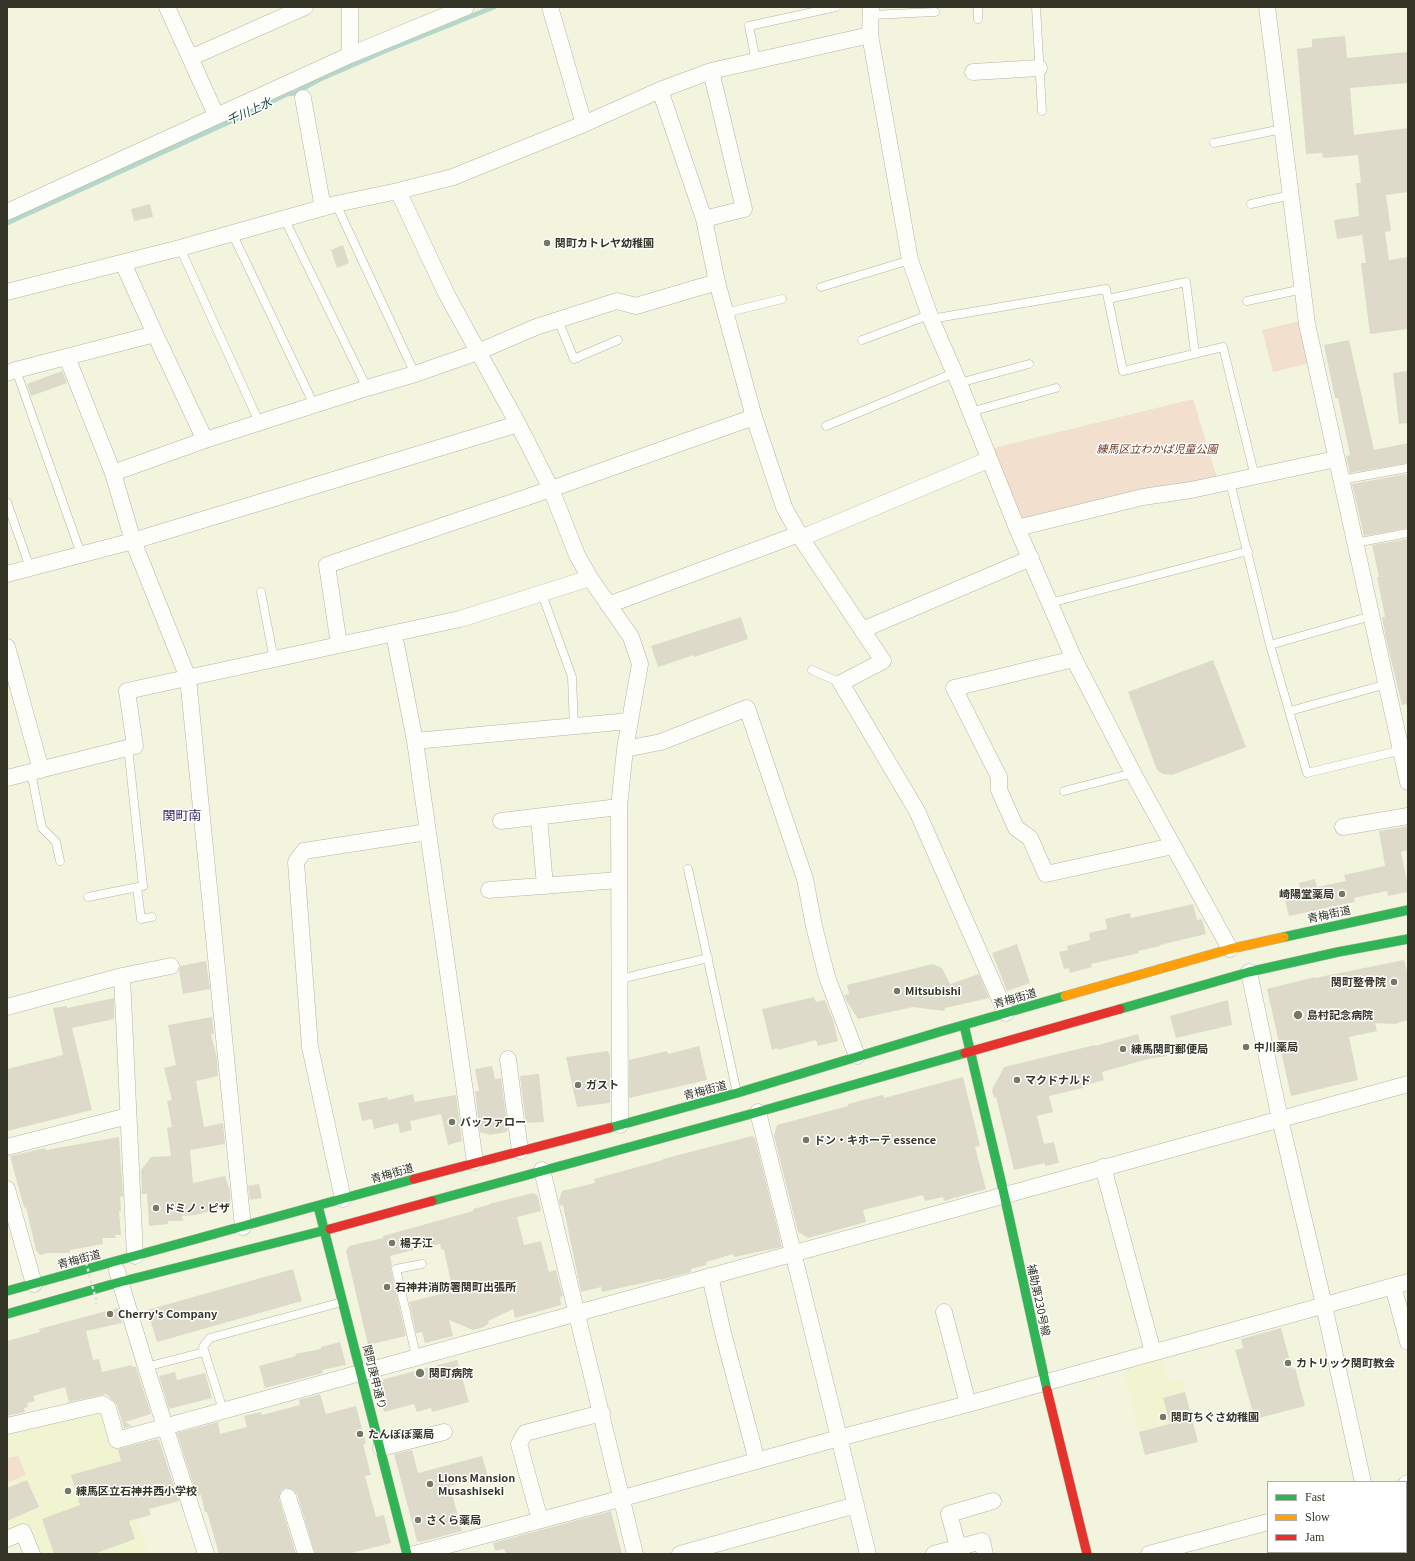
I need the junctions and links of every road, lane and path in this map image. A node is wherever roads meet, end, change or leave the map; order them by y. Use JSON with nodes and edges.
{"nodes":[{"id":1,"x":167,"y":7,"type":"edge"},
{"id":2,"x":305,"y":7,"type":"edge"},
{"id":3,"x":350,"y":7,"type":"edge"},
{"id":4,"x":466,"y":7,"type":"edge"},
{"id":5,"x":550,"y":7,"type":"edge"},
{"id":6,"x":836,"y":7,"type":"edge"},
{"id":7,"x":978,"y":7,"type":"edge"},
{"id":8,"x":1036,"y":7,"type":"edge"},
{"id":9,"x":1267,"y":7,"type":"edge"},
{"id":10,"x":871,"y":11,"type":"edge"},
{"id":11,"x":935,"y":12,"type":"dead end"},
{"id":12,"x":978,"y":19,"type":"dead end"},
{"id":13,"x":870,"y":34,"type":"junction"},
{"id":14,"x":350,"y":55,"type":"junction"},
{"id":15,"x":190,"y":58,"type":"junction"},
{"id":16,"x":756,"y":61,"type":"junction"},
{"id":17,"x":1039,"y":68,"type":"junction"},
{"id":18,"x":711,"y":71,"type":"junction"},
{"id":19,"x":973,"y":72,"type":"dead end"},
{"id":20,"x":660,"y":90,"type":"junction"},
{"id":21,"x":303,"y":98,"type":"dead end"},
{"id":22,"x":1042,"y":111,"type":"dead end"},
{"id":23,"x":216,"y":115,"type":"junction"},
{"id":24,"x":584,"y":124,"type":"junction"},
{"id":25,"x":1282,"y":130,"type":"junction"},
{"id":26,"x":1214,"y":143,"type":"dead end"},
{"id":27,"x":398,"y":191,"type":"junction"},
{"id":28,"x":1291,"y":195,"type":"junction"},
{"id":29,"x":1251,"y":204,"type":"dead end"},
{"id":30,"x":329,"y":206,"type":"junction"},
{"id":31,"x":7,"y":212,"type":"edge"},
{"id":32,"x":284,"y":218,"type":"junction"},
{"id":33,"x":704,"y":219,"type":"junction"},
{"id":34,"x":232,"y":233,"type":"junction"},
{"id":35,"x":180,"y":248,"type":"junction"},
{"id":36,"x":910,"y":260,"type":"junction"},
{"id":37,"x":123,"y":263,"type":"junction"},
{"id":38,"x":717,"y":282,"type":"junction"},
{"id":39,"x":821,"y":287,"type":"dead end"},
{"id":40,"x":1303,"y":289,"type":"junction"},
{"id":41,"x":7,"y":292,"type":"edge"},
{"id":42,"x":782,"y":299,"type":"dead end"},
{"id":43,"x":1108,"y":299,"type":"junction"},
{"id":44,"x":1247,"y":301,"type":"dead end"},
{"id":45,"x":725,"y":313,"type":"junction"},
{"id":46,"x":930,"y":317,"type":"junction"},
{"id":47,"x":558,"y":320,"type":"junction"},
{"id":48,"x":155,"y":334,"type":"junction"},
{"id":49,"x":618,"y":340,"type":"dead end"},
{"id":50,"x":862,"y":340,"type":"dead end"},
{"id":51,"x":478,"y":352,"type":"junction"},
{"id":52,"x":1195,"y":353,"type":"junction"},
{"id":53,"x":67,"y":357,"type":"junction"},
{"id":54,"x":1029,"y":364,"type":"dead end"},
{"id":55,"x":11,"y":372,"type":"edge"},
{"id":56,"x":415,"y":374,"type":"junction"},
{"id":57,"x":956,"y":378,"type":"junction"},
{"id":58,"x":366,"y":388,"type":"junction"},
{"id":59,"x":1056,"y":388,"type":"dead end"},
{"id":60,"x":314,"y":404,"type":"junction"},
{"id":61,"x":970,"y":412,"type":"junction"},
{"id":62,"x":754,"y":417,"type":"junction"},
{"id":63,"x":259,"y":422,"type":"junction"},
{"id":64,"x":518,"y":424,"type":"junction"},
{"id":65,"x":826,"y":426,"type":"dead end"},
{"id":66,"x":205,"y":440,"type":"junction"},
{"id":67,"x":1336,"y":459,"type":"junction"},
{"id":68,"x":988,"y":460,"type":"junction"},
{"id":69,"x":1407,"y":468,"type":"dead end"},
{"id":70,"x":113,"y":473,"type":"junction"},
{"id":71,"x":1255,"y":477,"type":"junction"},
{"id":72,"x":1341,"y":480,"type":"junction"},
{"id":73,"x":1230,"y":482,"type":"junction"},
{"id":74,"x":551,"y":489,"type":"junction"},
{"id":75,"x":7,"y":502,"type":"edge"},
{"id":76,"x":1017,"y":528,"type":"junction"},
{"id":77,"x":1408,"y":533,"type":"edge"},
{"id":78,"x":800,"y":536,"type":"junction"},
{"id":79,"x":133,"y":541,"type":"junction"},
{"id":80,"x":1355,"y":543,"type":"junction"},
{"id":81,"x":1248,"y":551,"type":"junction"},
{"id":82,"x":81,"y":554,"type":"junction"},
{"id":83,"x":1031,"y":558,"type":"junction"},
{"id":84,"x":30,"y":568,"type":"junction"},
{"id":85,"x":7,"y":574,"type":"edge"},
{"id":86,"x":590,"y":578,"type":"junction"},
{"id":87,"x":261,"y":592,"type":"dead end"},
{"id":88,"x":542,"y":594,"type":"junction"},
{"id":89,"x":1050,"y":603,"type":"junction"},
{"id":90,"x":608,"y":605,"type":"junction"},
{"id":91,"x":1371,"y":616,"type":"junction"},
{"id":92,"x":862,"y":630,"type":"junction"},
{"id":93,"x":394,"y":634,"type":"junction"},
{"id":94,"x":339,"y":645,"type":"junction"},
{"id":95,"x":1270,"y":645,"type":"junction"},
{"id":96,"x":7,"y":647,"type":"edge"},
{"id":97,"x":1074,"y":659,"type":"junction"},
{"id":98,"x":274,"y":660,"type":"junction"},
{"id":99,"x":812,"y":670,"type":"dead end"},
{"id":100,"x":188,"y":678,"type":"junction"},
{"id":101,"x":841,"y":683,"type":"junction"},
{"id":102,"x":1386,"y":684,"type":"junction"},
{"id":103,"x":1290,"y":712,"type":"junction"},
{"id":104,"x":630,"y":721,"type":"junction"},
{"id":105,"x":574,"y":727,"type":"junction"},
{"id":106,"x":415,"y":741,"type":"junction"},
{"id":107,"x":128,"y":747,"type":"junction"},
{"id":108,"x":625,"y":748,"type":"junction"},
{"id":109,"x":1402,"y":750,"type":"junction"},
{"id":110,"x":36,"y":771,"type":"junction"},
{"id":111,"x":1133,"y":773,"type":"junction"},
{"id":112,"x":7,"y":778,"type":"edge"},
{"id":113,"x":1408,"y":782,"type":"edge"},
{"id":114,"x":1064,"y":791,"type":"dead end"},
{"id":115,"x":620,"y":807,"type":"junction"},
{"id":116,"x":1408,"y":816,"type":"edge"},
{"id":117,"x":539,"y":817,"type":"junction"},
{"id":118,"x":501,"y":822,"type":"dead end"},
{"id":119,"x":1343,"y":827,"type":"dead end"},
{"id":120,"x":427,"y":832,"type":"junction"},
{"id":121,"x":1173,"y":846,"type":"junction"},
{"id":122,"x":60,"y":861,"type":"dead end"},
{"id":123,"x":688,"y":869,"type":"dead end"},
{"id":124,"x":619,"y":880,"type":"junction"},
{"id":125,"x":545,"y":886,"type":"junction"},
{"id":126,"x":138,"y":887,"type":"junction"},
{"id":127,"x":489,"y":890,"type":"dead end"},
{"id":128,"x":88,"y":896,"type":"dead end"},
{"id":129,"x":1408,"y":910,"type":"edge"},
{"id":130,"x":152,"y":917,"type":"dead end"},
{"id":131,"x":1408,"y":939,"type":"edge"},
{"id":132,"x":1230,"y":949,"type":"junction"},
{"id":133,"x":708,"y":958,"type":"junction"},
{"id":134,"x":171,"y":966,"type":"dead end"},
{"id":135,"x":1250,"y":972,"type":"junction"},
{"id":136,"x":122,"y":976,"type":"junction"},
{"id":137,"x":620,"y":979,"type":"junction"},
{"id":138,"x":7,"y":1007,"type":"edge"},
{"id":139,"x":1006,"y":1013,"type":"junction"},
{"id":140,"x":964,"y":1025,"type":"junction"},
{"id":141,"x":970,"y":1051,"type":"junction"},
{"id":142,"x":857,"y":1056,"type":"junction"},
{"id":143,"x":508,"y":1059,"type":"dead end"},
{"id":144,"x":1408,"y":1084,"type":"edge"},
{"id":145,"x":737,"y":1093,"type":"junction"},
{"id":146,"x":758,"y":1112,"type":"junction"},
{"id":147,"x":128,"y":1116,"type":"junction"},
{"id":148,"x":1280,"y":1119,"type":"junction"},
{"id":149,"x":620,"y":1125,"type":"junction"},
{"id":150,"x":7,"y":1148,"type":"edge"},
{"id":151,"x":520,"y":1151,"type":"junction"},
{"id":152,"x":475,"y":1162,"type":"junction"},
{"id":153,"x":1103,"y":1167,"type":"junction"},
{"id":154,"x":542,"y":1170,"type":"junction"},
{"id":155,"x":7,"y":1189,"type":"edge"},
{"id":156,"x":1004,"y":1194,"type":"junction"},
{"id":157,"x":343,"y":1199,"type":"junction"},
{"id":158,"x":318,"y":1206,"type":"junction"},
{"id":159,"x":243,"y":1227,"type":"junction"},
{"id":160,"x":325,"y":1230,"type":"junction"},
{"id":161,"x":794,"y":1253,"type":"junction"},
{"id":162,"x":135,"y":1256,"type":"junction"},
{"id":163,"x":83,"y":1259,"type":"dead end"},
{"id":164,"x":115,"y":1262,"type":"junction"},
{"id":165,"x":422,"y":1264,"type":"dead end"},
{"id":166,"x":710,"y":1276,"type":"junction"},
{"id":167,"x":120,"y":1282,"type":"junction"},
{"id":168,"x":34,"y":1284,"type":"junction"},
{"id":169,"x":1400,"y":1284,"type":"edge"},
{"id":170,"x":7,"y":1291,"type":"edge"},
{"id":171,"x":343,"y":1302,"type":"junction"},
{"id":172,"x":95,"y":1304,"type":"dead end"},
{"id":173,"x":1324,"y":1305,"type":"junction"},
{"id":174,"x":576,"y":1312,"type":"junction"},
{"id":175,"x":944,"y":1312,"type":"dead end"},
{"id":176,"x":7,"y":1314,"type":"edge"},
{"id":177,"x":1408,"y":1342,"type":"edge"},
{"id":178,"x":204,"y":1352,"type":"junction"},
{"id":179,"x":1153,"y":1352,"type":"junction"},
{"id":180,"x":416,"y":1356,"type":"junction"},
{"id":181,"x":146,"y":1367,"type":"junction"},
{"id":182,"x":361,"y":1371,"type":"junction"},
{"id":183,"x":1045,"y":1382,"type":"junction"},
{"id":184,"x":968,"y":1404,"type":"junction"},
{"id":185,"x":222,"y":1410,"type":"junction"},
{"id":186,"x":602,"y":1414,"type":"junction"},
{"id":187,"x":7,"y":1426,"type":"edge"},
{"id":188,"x":165,"y":1427,"type":"junction"},
{"id":189,"x":444,"y":1432,"type":"dead end"},
{"id":190,"x":839,"y":1438,"type":"junction"},
{"id":191,"x":381,"y":1448,"type":"junction"},
{"id":192,"x":757,"y":1461,"type":"junction"},
{"id":193,"x":1363,"y":1481,"type":"edge"},
{"id":194,"x":288,"y":1497,"type":"dead end"},
{"id":195,"x":623,"y":1498,"type":"junction"},
{"id":196,"x":993,"y":1501,"type":"dead end"},
{"id":197,"x":856,"y":1505,"type":"junction"},
{"id":198,"x":540,"y":1520,"type":"junction"},
{"id":199,"x":1267,"y":1522,"type":"edge"},
{"id":200,"x":7,"y":1539,"type":"edge"},
{"id":201,"x":958,"y":1547,"type":"junction"},
{"id":202,"x":457,"y":1548,"type":"edge"},
{"id":203,"x":32,"y":1554,"type":"edge"},
{"id":204,"x":206,"y":1554,"type":"edge"},
{"id":205,"x":306,"y":1554,"type":"edge"},
{"id":206,"x":407,"y":1554,"type":"edge"},
{"id":207,"x":415,"y":1554,"type":"edge"},
{"id":208,"x":635,"y":1554,"type":"edge"},
{"id":209,"x":680,"y":1554,"type":"edge"},
{"id":210,"x":868,"y":1554,"type":"edge"},
{"id":211,"x":934,"y":1554,"type":"edge"},
{"id":212,"x":985,"y":1554,"type":"edge"},
{"id":213,"x":1087,"y":1554,"type":"edge"},
{"id":214,"x":1149,"y":1554,"type":"edge"}],
"edges":[{"from":1,"to":15,"type":"street"},
{"from":2,"to":15,"type":"street"},
{"from":3,"to":14,"type":"street"},
{"from":4,"to":14,"type":"street"},
{"from":5,"to":24,"type":"street"},
{"from":6,"to":16,"type":"lane"},
{"from":7,"to":12,"type":"lane"},
{"from":8,"to":17,"type":"lane"},
{"from":9,"to":25,"type":"street"},
{"from":10,"to":11,"type":"lane"},
{"from":10,"to":13,"type":"street"},
{"from":13,"to":16,"type":"street"},
{"from":13,"to":36,"type":"street"},
{"from":14,"to":23,"type":"street"},
{"from":15,"to":23,"type":"street"},
{"from":16,"to":18,"type":"street"},
{"from":17,"to":19,"type":"street"},
{"from":17,"to":22,"type":"lane"},
{"from":18,"to":20,"type":"street"},
{"from":18,"to":33,"type":"street"},
{"from":20,"to":24,"type":"street"},
{"from":20,"to":33,"type":"street"},
{"from":21,"to":30,"type":"street"},
{"from":23,"to":31,"type":"street"},
{"from":24,"to":27,"type":"street"},
{"from":25,"to":26,"type":"lane"},
{"from":25,"to":28,"type":"street"},
{"from":27,"to":30,"type":"street"},
{"from":27,"to":51,"type":"street"},
{"from":28,"to":29,"type":"lane"},
{"from":28,"to":40,"type":"street"},
{"from":30,"to":32,"type":"street"},
{"from":30,"to":56,"type":"lane"},
{"from":32,"to":34,"type":"street"},
{"from":32,"to":58,"type":"lane"},
{"from":33,"to":38,"type":"street"},
{"from":34,"to":35,"type":"street"},
{"from":34,"to":60,"type":"lane"},
{"from":35,"to":37,"type":"street"},
{"from":35,"to":63,"type":"lane"},
{"from":36,"to":39,"type":"lane"},
{"from":36,"to":46,"type":"street"},
{"from":37,"to":41,"type":"street"},
{"from":37,"to":48,"type":"street"},
{"from":38,"to":45,"type":"street"},
{"from":38,"to":47,"type":"street"},
{"from":40,"to":44,"type":"lane"},
{"from":40,"to":67,"type":"street"},
{"from":42,"to":45,"type":"lane"},
{"from":43,"to":46,"type":"lane"},
{"from":43,"to":52,"type":"lane"},
{"from":43,"to":52,"type":"lane"},
{"from":45,"to":62,"type":"street"},
{"from":46,"to":50,"type":"lane"},
{"from":46,"to":57,"type":"street"},
{"from":47,"to":49,"type":"lane"},
{"from":47,"to":51,"type":"street"},
{"from":48,"to":53,"type":"street"},
{"from":48,"to":66,"type":"street"},
{"from":51,"to":56,"type":"street"},
{"from":51,"to":64,"type":"street"},
{"from":52,"to":71,"type":"lane"},
{"from":53,"to":55,"type":"street"},
{"from":53,"to":70,"type":"street"},
{"from":54,"to":57,"type":"lane"},
{"from":55,"to":82,"type":"lane"},
{"from":56,"to":58,"type":"street"},
{"from":57,"to":61,"type":"street"},
{"from":57,"to":65,"type":"lane"},
{"from":58,"to":60,"type":"street"},
{"from":59,"to":61,"type":"lane"},
{"from":60,"to":63,"type":"street"},
{"from":61,"to":68,"type":"street"},
{"from":62,"to":74,"type":"street"},
{"from":62,"to":78,"type":"street"},
{"from":63,"to":66,"type":"street"},
{"from":64,"to":74,"type":"street"},
{"from":64,"to":79,"type":"street"},
{"from":66,"to":70,"type":"street"},
{"from":67,"to":71,"type":"street"},
{"from":67,"to":72,"type":"street"},
{"from":68,"to":76,"type":"street"},
{"from":68,"to":78,"type":"street"},
{"from":69,"to":72,"type":"lane"},
{"from":70,"to":79,"type":"street"},
{"from":71,"to":73,"type":"street"},
{"from":72,"to":80,"type":"street"},
{"from":73,"to":76,"type":"street"},
{"from":73,"to":81,"type":"lane"},
{"from":74,"to":86,"type":"street"},
{"from":74,"to":94,"type":"street"},
{"from":75,"to":84,"type":"lane"},
{"from":76,"to":83,"type":"street"},
{"from":77,"to":80,"type":"lane"},
{"from":78,"to":90,"type":"street"},
{"from":78,"to":92,"type":"street"},
{"from":79,"to":82,"type":"street"},
{"from":79,"to":100,"type":"street"},
{"from":80,"to":91,"type":"street"},
{"from":81,"to":89,"type":"lane"},
{"from":81,"to":95,"type":"lane"},
{"from":82,"to":84,"type":"street"},
{"from":83,"to":89,"type":"street"},
{"from":83,"to":92,"type":"street"},
{"from":84,"to":85,"type":"street"},
{"from":86,"to":88,"type":"street"},
{"from":86,"to":90,"type":"street"},
{"from":87,"to":98,"type":"lane"},
{"from":88,"to":93,"type":"street"},
{"from":88,"to":105,"type":"lane"},
{"from":89,"to":97,"type":"street"},
{"from":90,"to":104,"type":"street"},
{"from":91,"to":95,"type":"lane"},
{"from":91,"to":102,"type":"street"},
{"from":92,"to":101,"type":"street"},
{"from":93,"to":94,"type":"street"},
{"from":93,"to":106,"type":"street"},
{"from":94,"to":98,"type":"street"},
{"from":95,"to":103,"type":"lane"},
{"from":96,"to":110,"type":"street"},
{"from":97,"to":111,"type":"street"},
{"from":97,"to":121,"type":"street"},
{"from":98,"to":100,"type":"street"},
{"from":99,"to":101,"type":"lane"},
{"from":100,"to":107,"type":"street"},
{"from":100,"to":159,"type":"street"},
{"from":101,"to":139,"type":"street"},
{"from":102,"to":103,"type":"lane"},
{"from":102,"to":109,"type":"street"},
{"from":103,"to":109,"type":"lane"},
{"from":104,"to":105,"type":"street"},
{"from":104,"to":108,"type":"street"},
{"from":105,"to":106,"type":"street"},
{"from":106,"to":120,"type":"street"},
{"from":107,"to":110,"type":"street"},
{"from":107,"to":126,"type":"lane"},
{"from":108,"to":115,"type":"street"},
{"from":108,"to":142,"type":"street"},
{"from":109,"to":113,"type":"street"},
{"from":110,"to":112,"type":"street"},
{"from":110,"to":122,"type":"lane"},
{"from":111,"to":114,"type":"lane"},
{"from":111,"to":121,"type":"street"},
{"from":115,"to":117,"type":"street"},
{"from":115,"to":124,"type":"street"},
{"from":116,"to":119,"type":"street"},
{"from":117,"to":118,"type":"street"},
{"from":117,"to":125,"type":"street"},
{"from":120,"to":152,"type":"street"},
{"from":120,"to":157,"type":"street"},
{"from":121,"to":132,"type":"street"},
{"from":123,"to":133,"type":"lane"},
{"from":124,"to":125,"type":"street"},
{"from":124,"to":137,"type":"street"},
{"from":125,"to":127,"type":"street"},
{"from":126,"to":128,"type":"lane"},
{"from":126,"to":130,"type":"lane"},
{"from":129,"to":132,"type":"main road","name":"青梅街道"},
{"from":131,"to":135,"type":"main road"},
{"from":132,"to":139,"type":"main road","name":"青梅街道"},
{"from":133,"to":137,"type":"lane"},
{"from":133,"to":145,"type":"lane"},
{"from":134,"to":136,"type":"street"},
{"from":135,"to":141,"type":"main road"},
{"from":135,"to":148,"type":"street"},
{"from":136,"to":138,"type":"street"},
{"from":136,"to":147,"type":"street"},
{"from":137,"to":149,"type":"street"},
{"from":139,"to":140,"type":"main road","name":"青梅街道"},
{"from":140,"to":141,"type":"main road","name":"補助第230号線"},
{"from":140,"to":142,"type":"main road","name":"青梅街道"},
{"from":141,"to":146,"type":"main road"},
{"from":141,"to":156,"type":"main road","name":"補助第230号線"},
{"from":142,"to":145,"type":"main road","name":"青梅街道"},
{"from":143,"to":151,"type":"street"},
{"from":144,"to":148,"type":"street"},
{"from":145,"to":149,"type":"main road","name":"青梅街道"},
{"from":146,"to":154,"type":"main road"},
{"from":146,"to":161,"type":"street"},
{"from":147,"to":150,"type":"street"},
{"from":147,"to":162,"type":"street"},
{"from":148,"to":153,"type":"street"},
{"from":148,"to":173,"type":"street"},
{"from":149,"to":151,"type":"main road","name":"青梅街道"},
{"from":151,"to":152,"type":"main road","name":"青梅街道"},
{"from":152,"to":157,"type":"main road","name":"青梅街道"},
{"from":153,"to":156,"type":"street"},
{"from":153,"to":179,"type":"street"},
{"from":154,"to":160,"type":"main road"},
{"from":154,"to":174,"type":"street"},
{"from":155,"to":168,"type":"street"},
{"from":156,"to":161,"type":"street"},
{"from":156,"to":183,"type":"main road","name":"補助第230号線"},
{"from":157,"to":158,"type":"main road","name":"青梅街道"},
{"from":158,"to":159,"type":"main road","name":"青梅街道"},
{"from":158,"to":160,"type":"main road","name":"関町庚申通り"},
{"from":159,"to":162,"type":"main road","name":"青梅街道"},
{"from":160,"to":167,"type":"main road"},
{"from":160,"to":171,"type":"main road","name":"関町庚申通り"},
{"from":161,"to":166,"type":"street"},
{"from":161,"to":190,"type":"street"},
{"from":162,"to":164,"type":"main road","name":"青梅街道"},
{"from":163,"to":172,"type":"path","bridge":true},
{"from":164,"to":167,"type":"street"},
{"from":164,"to":168,"type":"main road","name":"青梅街道"},
{"from":165,"to":180,"type":"lane"},
{"from":166,"to":174,"type":"street"},
{"from":166,"to":192,"type":"street"},
{"from":167,"to":176,"type":"main road"},
{"from":167,"to":181,"type":"street"},
{"from":168,"to":170,"type":"main road","name":"青梅街道"},
{"from":169,"to":173,"type":"street"},
{"from":169,"to":177,"type":"street"},
{"from":171,"to":178,"type":"lane"},
{"from":171,"to":182,"type":"main road","name":"関町庚申通り"},
{"from":173,"to":179,"type":"street"},
{"from":173,"to":193,"type":"street"},
{"from":174,"to":180,"type":"street"},
{"from":174,"to":186,"type":"street"},
{"from":175,"to":184,"type":"street"},
{"from":178,"to":181,"type":"lane"},
{"from":178,"to":185,"type":"lane"},
{"from":179,"to":183,"type":"street"},
{"from":180,"to":182,"type":"street"},
{"from":181,"to":188,"type":"street"},
{"from":182,"to":185,"type":"street"},
{"from":182,"to":191,"type":"main road","name":"関町庚申通り"},
{"from":183,"to":184,"type":"street"},
{"from":183,"to":213,"type":"main road","name":"補助第230号線"},
{"from":184,"to":190,"type":"street"},
{"from":185,"to":188,"type":"street"},
{"from":186,"to":195,"type":"street"},
{"from":186,"to":198,"type":"street"},
{"from":187,"to":188,"type":"street"},
{"from":188,"to":204,"type":"street"},
{"from":189,"to":191,"type":"street"},
{"from":190,"to":192,"type":"street"},
{"from":190,"to":197,"type":"street"},
{"from":191,"to":206,"type":"main road","name":"関町庚申通り"},
{"from":192,"to":195,"type":"street"},
{"from":194,"to":205,"type":"street"},
{"from":195,"to":198,"type":"street"},
{"from":195,"to":208,"type":"street"},
{"from":196,"to":201,"type":"street"},
{"from":197,"to":209,"type":"street"},
{"from":197,"to":210,"type":"street"},
{"from":198,"to":202,"type":"street"},
{"from":199,"to":214,"type":"street"},
{"from":200,"to":203,"type":"street"},
{"from":201,"to":211,"type":"street"},
{"from":201,"to":212,"type":"street"},
{"from":202,"to":207,"type":"street"}]}
